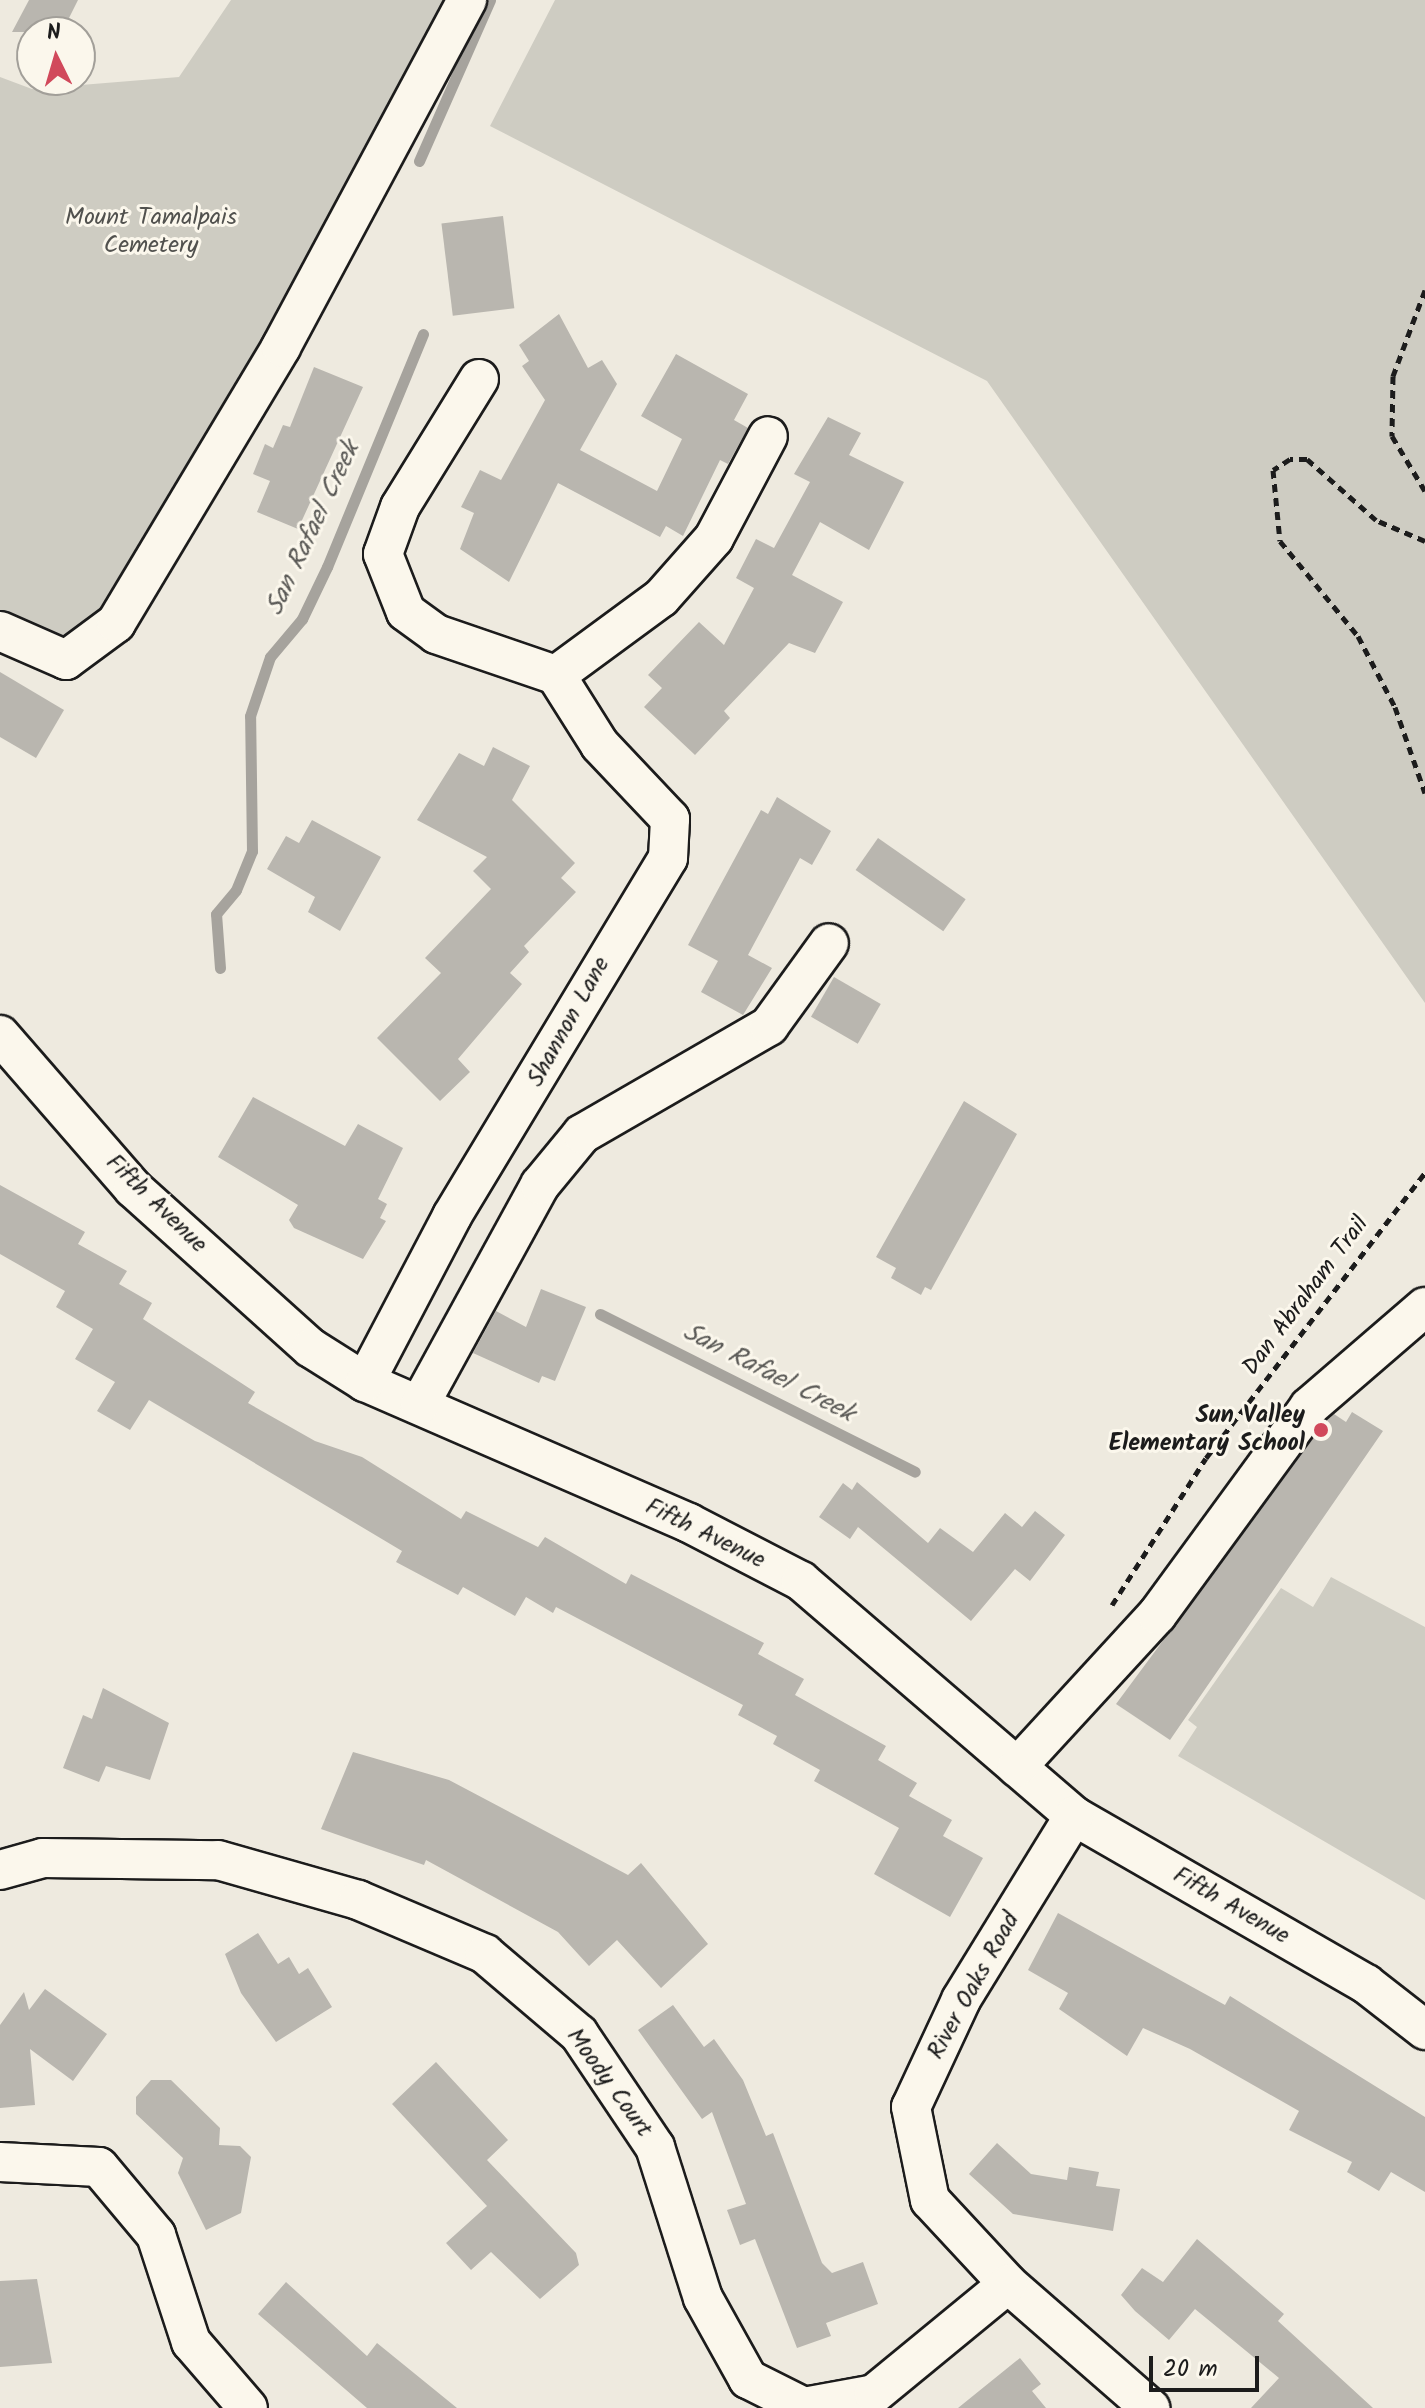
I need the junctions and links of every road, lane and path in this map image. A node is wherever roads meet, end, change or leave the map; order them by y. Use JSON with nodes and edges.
{"nodes":[{"id":1,"x":467,"y":0,"type":"edge"},
{"id":2,"x":1425,"y":290,"type":"edge"},
{"id":3,"x":479,"y":379,"type":"dead end"},
{"id":4,"x":768,"y":436,"type":"dead end"},
{"id":5,"x":1425,"y":491,"type":"edge"},
{"id":6,"x":1425,"y":541,"type":"edge"},
{"id":7,"x":0,"y":631,"type":"edge"},
{"id":8,"x":556,"y":675,"type":"junction"},
{"id":9,"x":1425,"y":793,"type":"edge"},
{"id":10,"x":829,"y":943,"type":"dead end"},
{"id":11,"x":0,"y":1035,"type":"edge"},
{"id":12,"x":1425,"y":1173,"type":"edge"},
{"id":13,"x":1425,"y":1307,"type":"edge"},
{"id":14,"x":365,"y":1382,"type":"junction"},
{"id":15,"x":420,"y":1404,"type":"junction"},
{"id":16,"x":1103,"y":1617,"type":"dead end"},
{"id":17,"x":1017,"y":1767,"type":"junction"},
{"id":18,"x":1074,"y":1816,"type":"junction"},
{"id":19,"x":0,"y":1870,"type":"edge"},
{"id":20,"x":1425,"y":2030,"type":"edge"},
{"id":21,"x":0,"y":2162,"type":"edge"},
{"id":22,"x":1008,"y":2284,"type":"junction"},
{"id":23,"x":248,"y":2408,"type":"edge"},
{"id":24,"x":1150,"y":2408,"type":"edge"}],
"edges":[{"from":1,"to":7,"type":"street"},
{"from":2,"to":5,"type":"path"},
{"from":3,"to":8,"type":"street"},
{"from":4,"to":8,"type":"street"},
{"from":6,"to":9,"type":"path"},
{"from":8,"to":14,"type":"street","name":"Shannon Lane"},
{"from":10,"to":15,"type":"street"},
{"from":11,"to":14,"type":"street","name":"Fifth Avenue"},
{"from":12,"to":16,"type":"path","name":"Dan Abraham Trail"},
{"from":13,"to":17,"type":"street"},
{"from":14,"to":15,"type":"street","name":"Fifth Avenue"},
{"from":15,"to":17,"type":"street","name":"Fifth Avenue"},
{"from":17,"to":18,"type":"street","name":"Fifth Avenue"},
{"from":18,"to":20,"type":"street","name":"Fifth Avenue"},
{"from":18,"to":22,"type":"street","name":"River Oaks Road"},
{"from":19,"to":22,"type":"street","name":"Moody Court"},
{"from":21,"to":23,"type":"street"},
{"from":22,"to":24,"type":"street","name":"River Oaks Road"}]}
